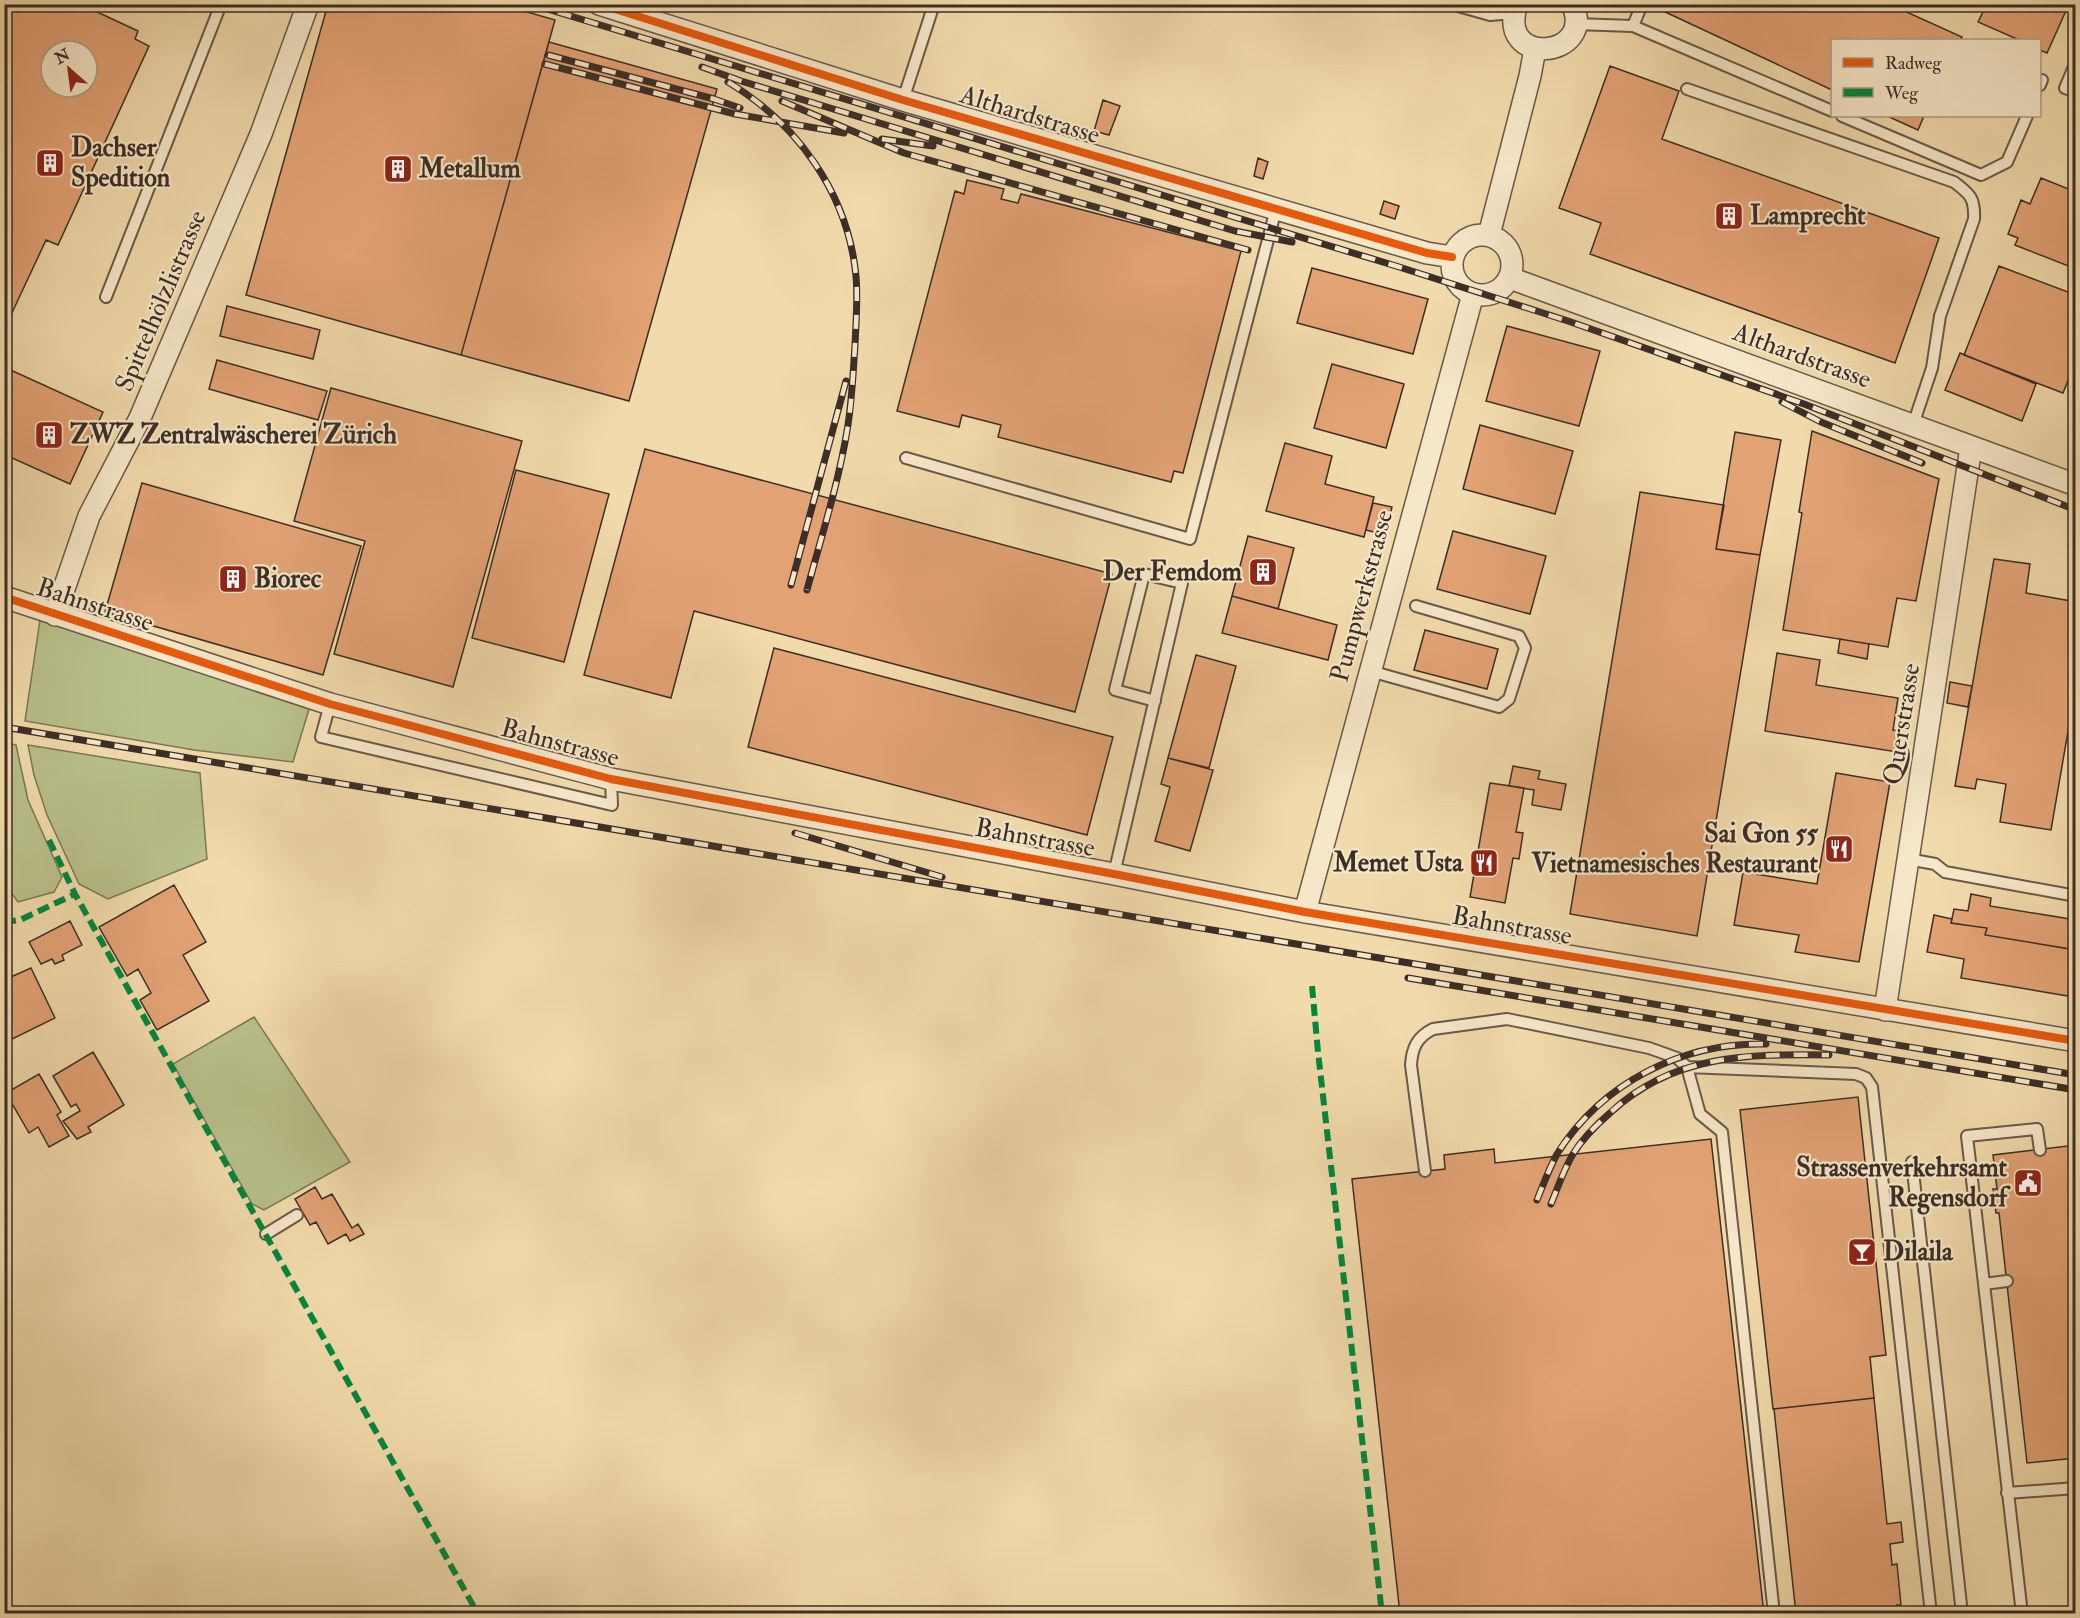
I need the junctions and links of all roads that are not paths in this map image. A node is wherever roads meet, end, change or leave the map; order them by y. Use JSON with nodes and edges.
{"nodes":[{"id":1,"x":221,"y":4,"type":"edge"},
{"id":2,"x":308,"y":4,"type":"edge"},
{"id":3,"x":599,"y":4,"type":"edge"},
{"id":4,"x":934,"y":4,"type":"edge"},
{"id":5,"x":1642,"y":4,"type":"edge"},
{"id":6,"x":1452,"y":5,"type":"edge"},
{"id":7,"x":1515,"y":9,"type":"edge"},
{"id":8,"x":1573,"y":14,"type":"edge"},
{"id":9,"x":1633,"y":26,"type":"junction"},
{"id":10,"x":1535,"y":49,"type":"junction"},
{"id":11,"x":2076,"y":62,"type":"edge"},
{"id":12,"x":1687,"y":89,"type":"dead end"},
{"id":13,"x":2076,"y":92,"type":"edge"},
{"id":14,"x":903,"y":99,"type":"junction"},
{"id":15,"x":1831,"y":110,"type":"edge"},
{"id":16,"x":1844,"y":117,"type":"edge"},
{"id":17,"x":2027,"y":117,"type":"edge"},
{"id":18,"x":1276,"y":209,"type":"junction"},
{"id":19,"x":1490,"y":235,"type":"junction"},
{"id":20,"x":1452,"y":257,"type":"junction"},
{"id":21,"x":1510,"y":278,"type":"junction"},
{"id":22,"x":1473,"y":294,"type":"junction"},
{"id":23,"x":106,"y":297,"type":"dead end"},
{"id":24,"x":1913,"y":425,"type":"junction"},
{"id":25,"x":1971,"y":447,"type":"junction"},
{"id":26,"x":906,"y":458,"type":"dead end"},
{"id":27,"x":2076,"y":485,"type":"edge"},
{"id":28,"x":4,"y":597,"type":"edge"},
{"id":29,"x":1416,"y":606,"type":"dead end"},
{"id":30,"x":55,"y":615,"type":"junction"},
{"id":31,"x":1370,"y":671,"type":"junction"},
{"id":32,"x":1155,"y":701,"type":"junction"},
{"id":33,"x":330,"y":704,"type":"junction"},
{"id":34,"x":611,"y":779,"type":"junction"},
{"id":35,"x":1908,"y":859,"type":"junction"},
{"id":36,"x":1113,"y":874,"type":"junction"},
{"id":37,"x":2076,"y":896,"type":"edge"},
{"id":38,"x":1305,"y":912,"type":"junction"},
{"id":39,"x":1885,"y":1010,"type":"junction"},
{"id":40,"x":2076,"y":1041,"type":"edge"},
{"id":41,"x":1687,"y":1067,"type":"junction"},
{"id":42,"x":2040,"y":1149,"type":"dead end"},
{"id":43,"x":1912,"y":1162,"type":"dead end"},
{"id":44,"x":1425,"y":1171,"type":"dead end"},
{"id":45,"x":297,"y":1215,"type":"dead end"},
{"id":46,"x":266,"y":1234,"type":"dead end"},
{"id":47,"x":2007,"y":1281,"type":"dead end"},
{"id":48,"x":1984,"y":1284,"type":"junction"},
{"id":49,"x":2076,"y":1488,"type":"edge"},
{"id":50,"x":2007,"y":1493,"type":"junction"},
{"id":51,"x":1774,"y":1614,"type":"edge"},
{"id":52,"x":1930,"y":1614,"type":"edge"},
{"id":53,"x":1962,"y":1614,"type":"edge"},
{"id":54,"x":2022,"y":1614,"type":"edge"}],
"edges":[{"from":1,"to":23,"type":"lane"},
{"from":2,"to":30,"type":"street","name":"Spittelhölzlistrasse"},
{"from":3,"to":14,"type":"street","name":"Althardstrasse"},
{"from":4,"to":14,"type":"lane"},
{"from":5,"to":9,"type":"lane"},
{"from":6,"to":7,"type":"lane"},
{"from":7,"to":10,"type":"street"},
{"from":8,"to":9,"type":"lane"},
{"from":8,"to":10,"type":"street"},
{"from":9,"to":15,"type":"lane"},
{"from":10,"to":19,"type":"street"},
{"from":11,"to":13,"type":"lane"},
{"from":12,"to":24,"type":"lane"},
{"from":14,"to":18,"type":"street","name":"Althardstrasse"},
{"from":16,"to":17,"type":"lane"},
{"from":18,"to":20,"type":"street","name":"Althardstrasse"},
{"from":18,"to":26,"type":"lane"},
{"from":19,"to":20,"type":"street"},
{"from":19,"to":21,"type":"street"},
{"from":20,"to":22,"type":"street"},
{"from":21,"to":22,"type":"street"},
{"from":21,"to":24,"type":"street","name":"Althardstrasse"},
{"from":22,"to":31,"type":"street","name":"Pumpwerkstrasse"},
{"from":24,"to":25,"type":"street","name":"Althardstrasse"},
{"from":25,"to":27,"type":"street","name":"Althardstrasse"},
{"from":25,"to":35,"type":"street","name":"Querstrasse"},
{"from":28,"to":30,"type":"street","name":"Bahnstrasse"},
{"from":29,"to":31,"type":"lane"},
{"from":30,"to":33,"type":"street","name":"Bahnstrasse"},
{"from":31,"to":38,"type":"street","name":"Pumpwerkstrasse"},
{"from":32,"to":32,"type":"lane"},
{"from":32,"to":36,"type":"lane"},
{"from":33,"to":34,"type":"street","name":"Bahnstrasse"},
{"from":33,"to":34,"type":"lane"},
{"from":34,"to":36,"type":"street","name":"Bahnstrasse"},
{"from":35,"to":37,"type":"lane"},
{"from":35,"to":39,"type":"street","name":"Querstrasse"},
{"from":36,"to":38,"type":"street","name":"Bahnstrasse"},
{"from":38,"to":39,"type":"street","name":"Bahnstrasse"},
{"from":39,"to":40,"type":"street","name":"Bahnstrasse"},
{"from":41,"to":44,"type":"lane"},
{"from":41,"to":51,"type":"lane"},
{"from":41,"to":52,"type":"lane"},
{"from":42,"to":48,"type":"lane"},
{"from":43,"to":53,"type":"lane"},
{"from":45,"to":46,"type":"lane"},
{"from":47,"to":48,"type":"lane"},
{"from":48,"to":50,"type":"lane"},
{"from":49,"to":50,"type":"lane"},
{"from":50,"to":54,"type":"lane"}]}
